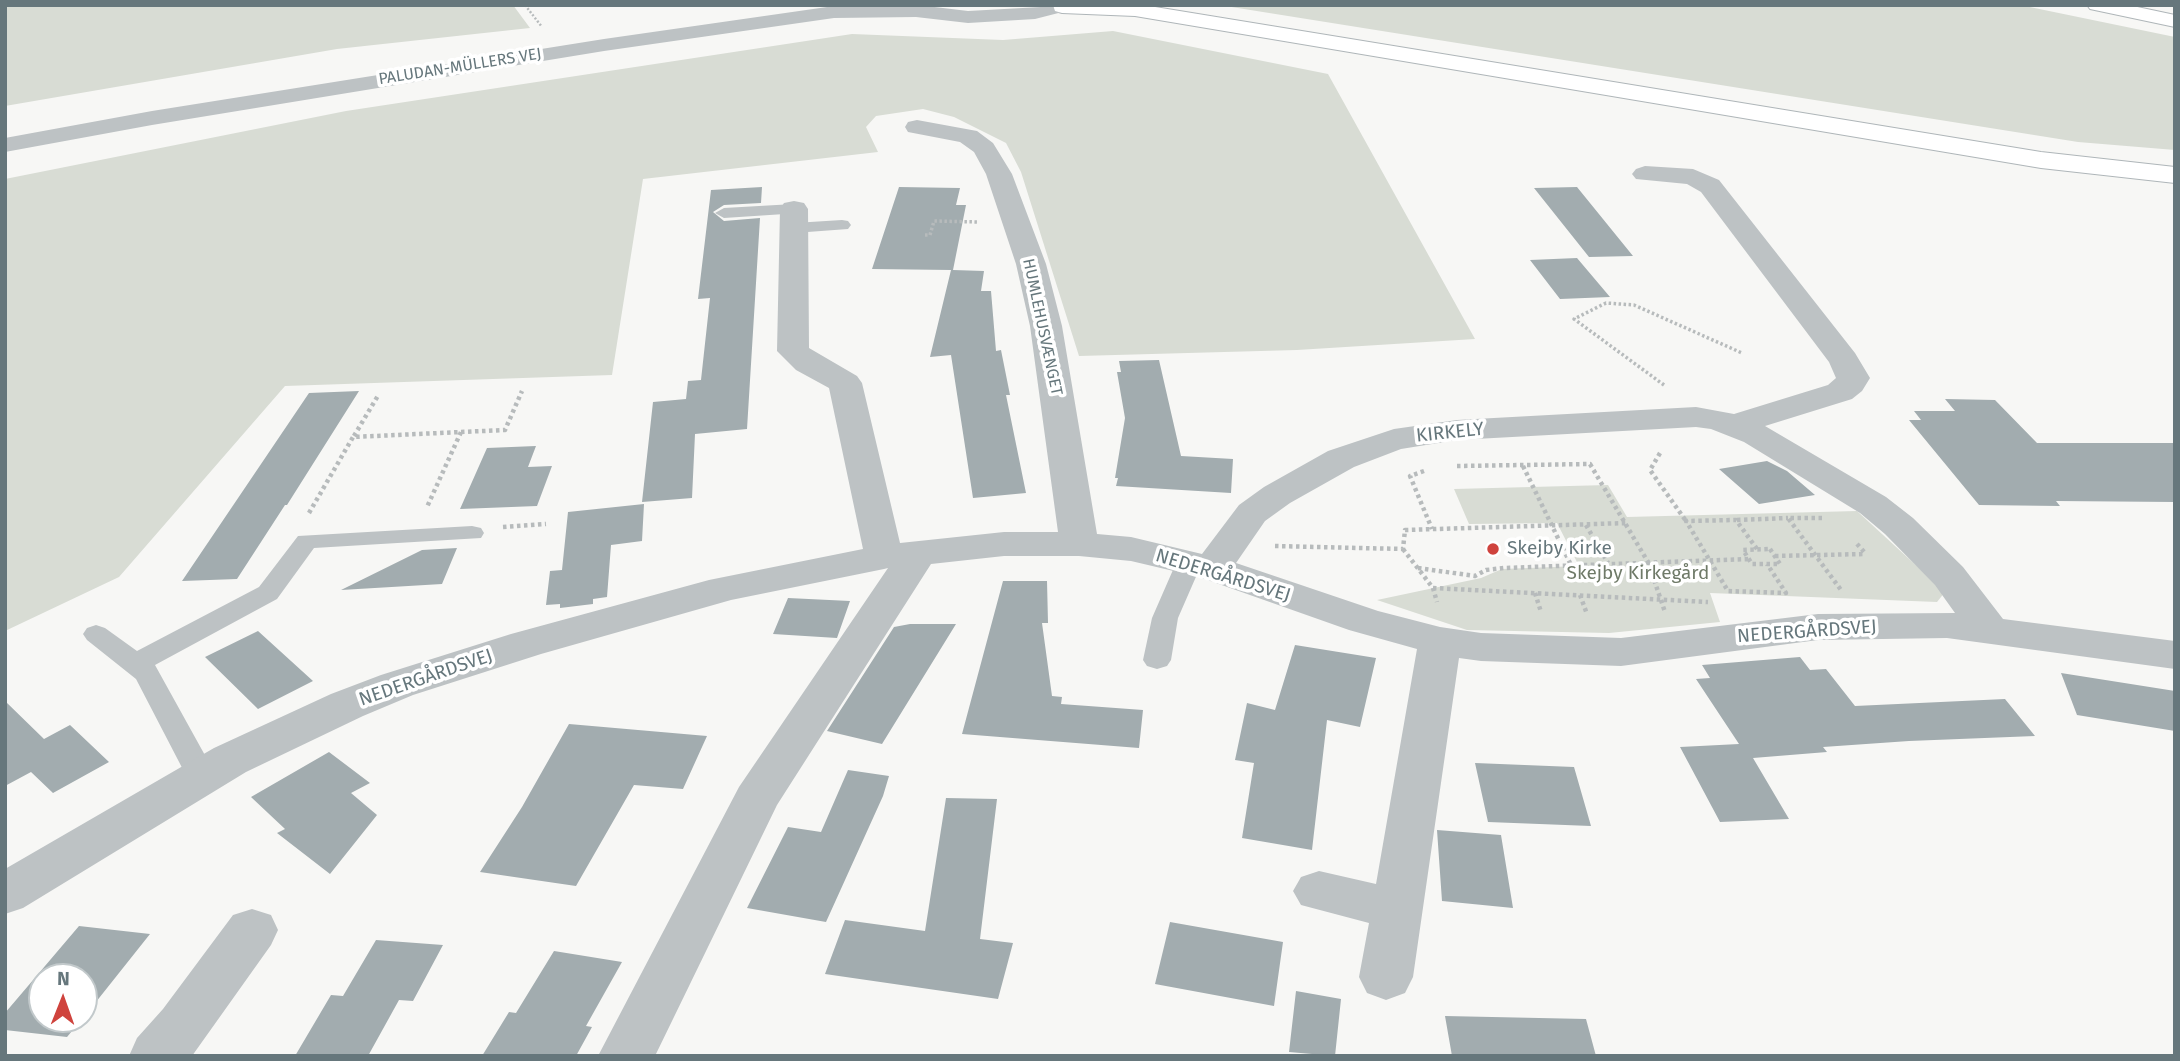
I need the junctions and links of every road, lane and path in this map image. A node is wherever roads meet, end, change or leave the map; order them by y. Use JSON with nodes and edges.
{"nodes":[{"id":1,"x":525,"y":5,"type":"edge"},
{"id":2,"x":768,"y":5,"type":"edge"},
{"id":3,"x":1150,"y":5,"type":"edge"},
{"id":4,"x":1180,"y":5,"type":"edge"},
{"id":5,"x":2097,"y":5,"type":"edge"},
{"id":6,"x":2168,"y":5,"type":"edge"},
{"id":7,"x":1065,"y":6,"type":"edge"},
{"id":8,"x":2175,"y":6,"type":"edge"},
{"id":9,"x":907,"y":8,"type":"edge"},
{"id":10,"x":1217,"y":16,"type":"junction"},
{"id":11,"x":2175,"y":21,"type":"edge"},
{"id":12,"x":544,"y":29,"type":"dead end"},
{"id":13,"x":5,"y":127,"type":"edge"},
{"id":14,"x":917,"y":127,"type":"dead end"},
{"id":15,"x":5,"y":145,"type":"edge"},
{"id":16,"x":2175,"y":163,"type":"edge"},
{"id":17,"x":1645,"y":174,"type":"dead end"},
{"id":18,"x":2175,"y":176,"type":"edge"},
{"id":19,"x":724,"y":213,"type":"dead end"},
{"id":20,"x":794,"y":218,"type":"junction"},
{"id":21,"x":1017,"y":222,"type":"junction"},
{"id":22,"x":842,"y":225,"type":"dead end"},
{"id":23,"x":925,"y":235,"type":"dead end"},
{"id":24,"x":1742,"y":353,"type":"dead end"},
{"id":25,"x":522,"y":391,"type":"dead end"},
{"id":26,"x":379,"y":394,"type":"dead end"},
{"id":27,"x":1722,"y":422,"type":"junction"},
{"id":28,"x":461,"y":432,"type":"junction"},
{"id":29,"x":354,"y":437,"type":"junction"},
{"id":30,"x":1523,"y":466,"type":"junction"},
{"id":31,"x":1444,"y":468,"type":"dead end"},
{"id":32,"x":1433,"y":470,"type":"dead end"},
{"id":33,"x":1650,"y":470,"type":"dead end"},
{"id":34,"x":1788,"y":518,"type":"junction"},
{"id":35,"x":1835,"y":518,"type":"dead end"},
{"id":36,"x":1736,"y":520,"type":"junction"},
{"id":37,"x":1686,"y":521,"type":"junction"},
{"id":38,"x":1627,"y":523,"type":"junction"},
{"id":39,"x":546,"y":524,"type":"dead end"},
{"id":40,"x":1586,"y":525,"type":"junction"},
{"id":41,"x":1551,"y":526,"type":"junction"},
{"id":42,"x":1432,"y":529,"type":"junction"},
{"id":43,"x":472,"y":533,"type":"joint"},
{"id":44,"x":414,"y":536,"type":"junction"},
{"id":45,"x":1850,"y":536,"type":"dead end"},
{"id":46,"x":307,"y":541,"type":"junction"},
{"id":47,"x":1079,"y":544,"type":"junction"},
{"id":48,"x":1274,"y":546,"type":"dead end"},
{"id":49,"x":1403,"y":549,"type":"junction"},
{"id":50,"x":1757,"y":550,"type":"junction"},
{"id":51,"x":901,"y":555,"type":"junction"},
{"id":52,"x":1815,"y":555,"type":"junction"},
{"id":53,"x":1775,"y":556,"type":"junction"},
{"id":54,"x":1749,"y":559,"type":"junction"},
{"id":55,"x":1712,"y":560,"type":"junction"},
{"id":56,"x":1648,"y":562,"type":"junction"},
{"id":57,"x":1608,"y":564,"type":"junction"},
{"id":58,"x":1766,"y":564,"type":"junction"},
{"id":59,"x":1571,"y":565,"type":"junction"},
{"id":60,"x":1201,"y":566,"type":"junction"},
{"id":61,"x":1418,"y":568,"type":"junction"},
{"id":62,"x":1433,"y":588,"type":"junction"},
{"id":63,"x":1535,"y":593,"type":"junction"},
{"id":64,"x":1844,"y":594,"type":"dead end"},
{"id":65,"x":1580,"y":596,"type":"junction"},
{"id":66,"x":1538,"y":605,"type":"dead end"},
{"id":67,"x":1584,"y":607,"type":"dead end"},
{"id":68,"x":1440,"y":628,"type":"junction"},
{"id":69,"x":1989,"y":630,"type":"junction"},
{"id":70,"x":96,"y":634,"type":"dead end"},
{"id":71,"x":2175,"y":655,"type":"edge"},
{"id":72,"x":1157,"y":660,"type":"dead end"},
{"id":73,"x":135,"y":664,"type":"junction"},
{"id":74,"x":202,"y":777,"type":"junction"},
{"id":75,"x":1319,"y":891,"type":"dead end"},
{"id":76,"x":5,"y":894,"type":"edge"},
{"id":77,"x":1397,"y":909,"type":"junction"},
{"id":78,"x":252,"y":930,"type":"dead end"},
{"id":79,"x":1386,"y":977,"type":"dead end"},
{"id":80,"x":157,"y":1056,"type":"edge"},
{"id":81,"x":626,"y":1056,"type":"edge"}],
"edges":[{"from":1,"to":12,"type":"path"},
{"from":2,"to":13,"type":"street","name":"PALUDAN-MÜLLERS VEJ"},
{"from":3,"to":10,"type":"main road"},
{"from":4,"to":10,"type":"main road"},
{"from":5,"to":11,"type":"main road"},
{"from":6,"to":8,"type":"main road"},
{"from":7,"to":9,"type":"street","name":"PALUDAN-MÜLLERS VEJ"},
{"from":7,"to":18,"type":"main road"},
{"from":9,"to":15,"type":"street","name":"PALUDAN-MÜLLERS VEJ"},
{"from":10,"to":16,"type":"main road"},
{"from":14,"to":21,"type":"street","name":"HUMLEHUSVÆNGET"},
{"from":17,"to":27,"type":"street","name":"KIRKELY"},
{"from":19,"to":20,"type":"lane"},
{"from":20,"to":22,"type":"lane"},
{"from":20,"to":51,"type":"street"},
{"from":21,"to":23,"type":"path"},
{"from":21,"to":47,"type":"street","name":"HUMLEHUSVÆNGET"},
{"from":24,"to":27,"type":"path"},
{"from":25,"to":28,"type":"path"},
{"from":26,"to":29,"type":"path"},
{"from":27,"to":60,"type":"street","name":"KIRKELY"},
{"from":27,"to":69,"type":"street"},
{"from":28,"to":29,"type":"path"},
{"from":28,"to":44,"type":"path"},
{"from":29,"to":46,"type":"path"},
{"from":30,"to":31,"type":"path"},
{"from":30,"to":38,"type":"path"},
{"from":30,"to":41,"type":"path"},
{"from":32,"to":42,"type":"path"},
{"from":33,"to":37,"type":"path"},
{"from":34,"to":35,"type":"path"},
{"from":34,"to":36,"type":"path"},
{"from":34,"to":52,"type":"path"},
{"from":36,"to":37,"type":"path"},
{"from":36,"to":50,"type":"path"},
{"from":37,"to":55,"type":"path"},
{"from":38,"to":40,"type":"path"},
{"from":38,"to":56,"type":"path"},
{"from":39,"to":43,"type":"path"},
{"from":40,"to":41,"type":"path"},
{"from":40,"to":57,"type":"path"},
{"from":41,"to":42,"type":"path"},
{"from":41,"to":59,"type":"path"},
{"from":42,"to":49,"type":"path"},
{"from":43,"to":44,"type":"lane"},
{"from":44,"to":46,"type":"lane"},
{"from":45,"to":52,"type":"path"},
{"from":46,"to":73,"type":"lane"},
{"from":47,"to":51,"type":"street","name":"NEDERGÅRDSVEJ"},
{"from":47,"to":60,"type":"street","name":"NEDERGÅRDSVEJ"},
{"from":48,"to":49,"type":"path"},
{"from":49,"to":61,"type":"path"},
{"from":50,"to":53,"type":"path"},
{"from":50,"to":54,"type":"path"},
{"from":51,"to":74,"type":"street","name":"NEDERGÅRDSVEJ"},
{"from":51,"to":81,"type":"street"},
{"from":52,"to":53,"type":"path"},
{"from":52,"to":64,"type":"path"},
{"from":53,"to":58,"type":"path"},
{"from":54,"to":55,"type":"path"},
{"from":54,"to":58,"type":"path"},
{"from":55,"to":56,"type":"path"},
{"from":55,"to":58,"type":"path"},
{"from":56,"to":57,"type":"path"},
{"from":56,"to":65,"type":"path"},
{"from":57,"to":59,"type":"path"},
{"from":59,"to":61,"type":"path"},
{"from":60,"to":68,"type":"street","name":"NEDERGÅRDSVEJ"},
{"from":60,"to":72,"type":"lane"},
{"from":61,"to":62,"type":"path"},
{"from":62,"to":63,"type":"path"},
{"from":62,"to":68,"type":"path"},
{"from":63,"to":65,"type":"path"},
{"from":63,"to":66,"type":"path"},
{"from":65,"to":67,"type":"path"},
{"from":68,"to":69,"type":"street","name":"NEDERGÅRDSVEJ"},
{"from":68,"to":77,"type":"street"},
{"from":69,"to":71,"type":"street","name":"NEDERGÅRDSVEJ"},
{"from":70,"to":73,"type":"lane"},
{"from":73,"to":74,"type":"lane"},
{"from":74,"to":76,"type":"street","name":"NEDERGÅRDSVEJ"},
{"from":75,"to":77,"type":"street"},
{"from":77,"to":79,"type":"street"},
{"from":78,"to":80,"type":"street"}]}
